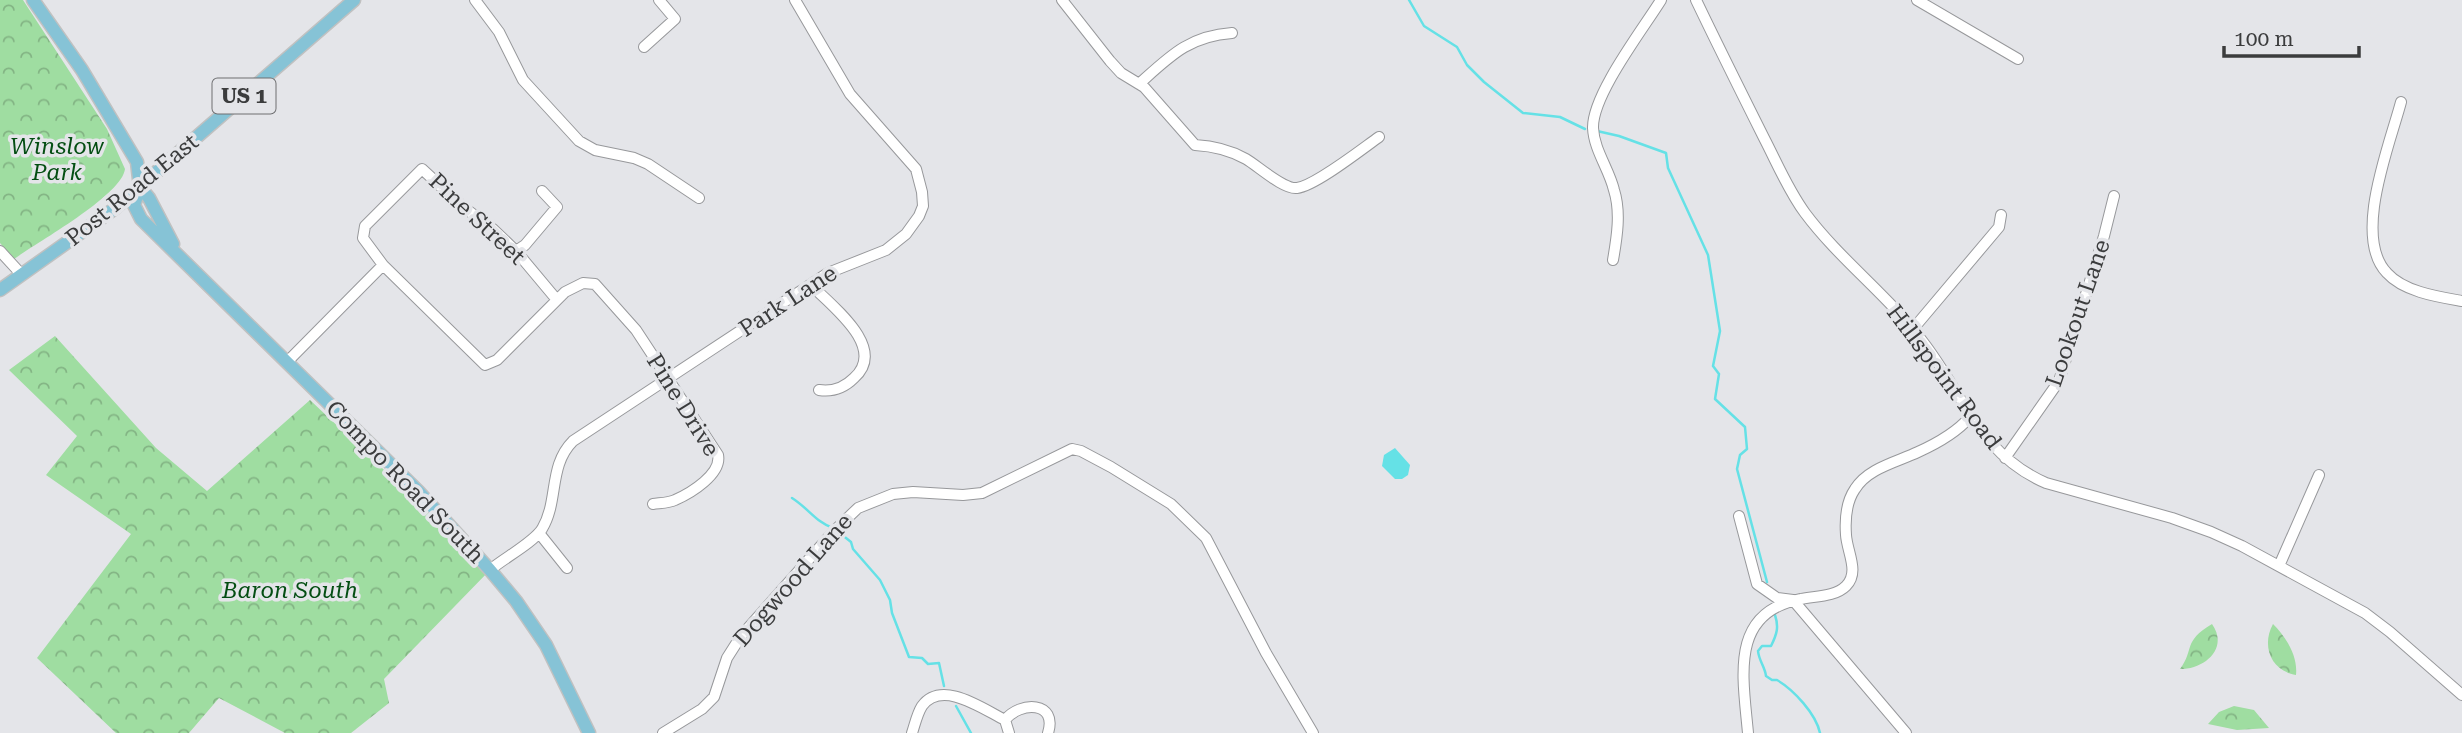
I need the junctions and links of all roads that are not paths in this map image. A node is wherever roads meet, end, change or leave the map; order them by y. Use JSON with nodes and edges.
{"nodes":[{"id":1,"x":33,"y":0,"type":"edge"},
{"id":2,"x":354,"y":0,"type":"edge"},
{"id":3,"x":475,"y":0,"type":"edge"},
{"id":4,"x":659,"y":0,"type":"edge"},
{"id":5,"x":795,"y":0,"type":"edge"},
{"id":6,"x":1062,"y":0,"type":"edge"},
{"id":7,"x":1661,"y":0,"type":"edge"},
{"id":8,"x":1696,"y":0,"type":"edge"},
{"id":9,"x":1917,"y":0,"type":"edge"},
{"id":10,"x":1232,"y":33,"type":"dead end"},
{"id":11,"x":644,"y":47,"type":"dead end"},
{"id":12,"x":2018,"y":59,"type":"dead end"},
{"id":13,"x":1139,"y":84,"type":"junction"},
{"id":14,"x":2401,"y":102,"type":"dead end"},
{"id":15,"x":1379,"y":137,"type":"dead end"},
{"id":16,"x":140,"y":187,"type":"junction"},
{"id":17,"x":542,"y":191,"type":"dead end"},
{"id":18,"x":2114,"y":196,"type":"dead end"},
{"id":19,"x":699,"y":198,"type":"dead end"},
{"id":20,"x":2001,"y":215,"type":"dead end"},
{"id":21,"x":0,"y":251,"type":"edge"},
{"id":22,"x":516,"y":251,"type":"junction"},
{"id":23,"x":1613,"y":260,"type":"dead end"},
{"id":24,"x":383,"y":265,"type":"junction"},
{"id":25,"x":22,"y":275,"type":"junction"},
{"id":26,"x":811,"y":285,"type":"junction"},
{"id":27,"x":0,"y":289,"type":"edge"},
{"id":28,"x":557,"y":300,"type":"junction"},
{"id":29,"x":2462,"y":302,"type":"edge"},
{"id":30,"x":1913,"y":329,"type":"junction"},
{"id":31,"x":287,"y":362,"type":"junction"},
{"id":32,"x":669,"y":378,"type":"junction"},
{"id":33,"x":819,"y":390,"type":"dead end"},
{"id":34,"x":1970,"y":417,"type":"junction"},
{"id":35,"x":2005,"y":458,"type":"junction"},
{"id":36,"x":2319,"y":475,"type":"dead end"},
{"id":37,"x":653,"y":504,"type":"dead end"},
{"id":38,"x":1739,"y":516,"type":"dead end"},
{"id":39,"x":539,"y":533,"type":"junction"},
{"id":40,"x":2280,"y":566,"type":"junction"},
{"id":41,"x":567,"y":568,"type":"dead end"},
{"id":42,"x":490,"y":570,"type":"junction"},
{"id":43,"x":1793,"y":600,"type":"junction"},
{"id":44,"x":2462,"y":695,"type":"edge"},
{"id":45,"x":1005,"y":720,"type":"junction"},
{"id":46,"x":589,"y":733,"type":"edge"},
{"id":47,"x":663,"y":733,"type":"edge"},
{"id":48,"x":912,"y":733,"type":"edge"},
{"id":49,"x":1009,"y":733,"type":"edge"},
{"id":50,"x":1048,"y":733,"type":"edge"},
{"id":51,"x":1313,"y":733,"type":"edge"},
{"id":52,"x":1748,"y":733,"type":"edge"},
{"id":53,"x":1906,"y":733,"type":"edge"}],
"edges":[{"from":1,"to":16,"type":"main road","name":"Compo Road South"},
{"from":2,"to":16,"type":"main road","name":"Post Road East","number":"US 1"},
{"from":3,"to":19,"type":"street"},
{"from":4,"to":11,"type":"street"},
{"from":5,"to":26,"type":"street","name":"Park Lane"},
{"from":6,"to":13,"type":"street"},
{"from":7,"to":23,"type":"street"},
{"from":8,"to":30,"type":"street","name":"Hillspoint Road"},
{"from":9,"to":12,"type":"street"},
{"from":10,"to":13,"type":"street"},
{"from":13,"to":15,"type":"street"},
{"from":14,"to":29,"type":"street"},
{"from":16,"to":25,"type":"main road","name":"Post Road East","number":"US 1"},
{"from":16,"to":31,"type":"main road","name":"Compo Road South"},
{"from":17,"to":22,"type":"street"},
{"from":18,"to":35,"type":"street","name":"Lookout Lane"},
{"from":20,"to":30,"type":"street"},
{"from":21,"to":25,"type":"street"},
{"from":22,"to":24,"type":"street","name":"Pine Street"},
{"from":22,"to":28,"type":"street","name":"Pine Street"},
{"from":24,"to":28,"type":"street"},
{"from":24,"to":31,"type":"street"},
{"from":25,"to":27,"type":"main road","name":"Post Road East","number":"US 1"},
{"from":26,"to":32,"type":"street","name":"Park Lane"},
{"from":26,"to":33,"type":"street"},
{"from":28,"to":32,"type":"street","name":"Pine Drive"},
{"from":30,"to":34,"type":"street","name":"Hillspoint Road"},
{"from":31,"to":42,"type":"main road","name":"Compo Road South"},
{"from":32,"to":37,"type":"street","name":"Pine Drive"},
{"from":32,"to":39,"type":"street","name":"Park Lane"},
{"from":34,"to":35,"type":"street","name":"Hillspoint Road"},
{"from":34,"to":43,"type":"street"},
{"from":35,"to":40,"type":"street","name":"Hillspoint Road"},
{"from":36,"to":40,"type":"street"},
{"from":38,"to":43,"type":"street"},
{"from":39,"to":41,"type":"street"},
{"from":39,"to":42,"type":"street"},
{"from":40,"to":44,"type":"street","name":"Hillspoint Road"},
{"from":42,"to":46,"type":"main road","name":"Compo Road South"},
{"from":43,"to":52,"type":"street"},
{"from":43,"to":53,"type":"street"},
{"from":45,"to":48,"type":"street"},
{"from":45,"to":49,"type":"street"},
{"from":45,"to":50,"type":"street"},
{"from":47,"to":51,"type":"street","name":"Dogwood Lane"}]}
